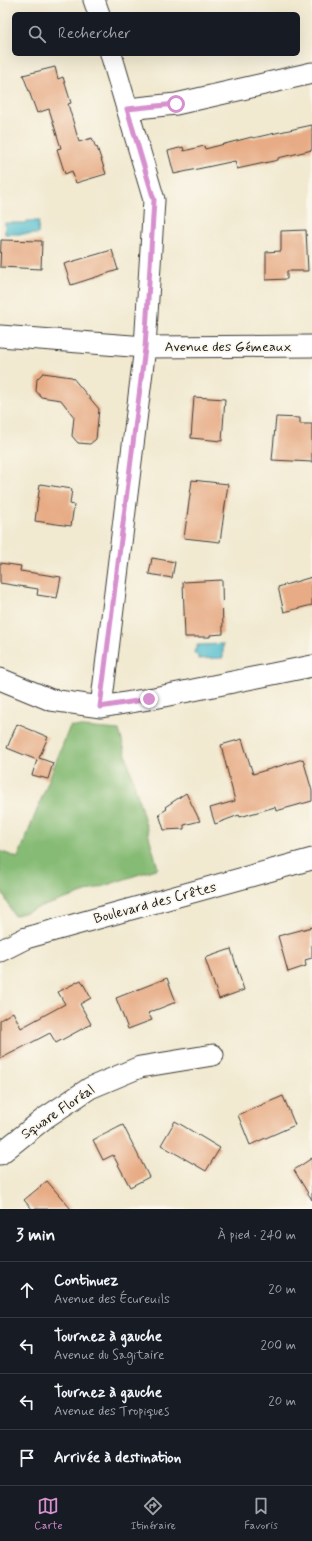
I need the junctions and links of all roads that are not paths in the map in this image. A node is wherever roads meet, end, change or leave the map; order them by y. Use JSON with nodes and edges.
{"nodes":[{"id":1,"x":94,"y":0,"type":"edge"},
{"id":2,"x":97,"y":12,"type":"edge"},
{"id":3,"x":112,"y":56,"type":"edge"},
{"id":4,"x":312,"y":73,"type":"edge"},
{"id":5,"x":127,"y":109,"type":"junction"},
{"id":6,"x":0,"y":336,"type":"edge"},
{"id":7,"x":312,"y":346,"type":"edge"},
{"id":8,"x":145,"y":348,"type":"junction"},
{"id":9,"x":312,"y":666,"type":"edge"},
{"id":10,"x":0,"y":679,"type":"edge"},
{"id":11,"x":100,"y":707,"type":"junction"},
{"id":12,"x":312,"y":859,"type":"edge"},
{"id":13,"x":0,"y":951,"type":"edge"},
{"id":14,"x":213,"y":1055,"type":"dead end"},
{"id":15,"x":0,"y":1154,"type":"edge"}],
"edges":[{"from":1,"to":2,"type":"street"},
{"from":3,"to":5,"type":"street"},
{"from":4,"to":5,"type":"street"},
{"from":5,"to":8,"type":"street"},
{"from":6,"to":8,"type":"street","name":"Avenue des Gémeaux"},
{"from":7,"to":8,"type":"street","name":"Avenue des Gémeaux"},
{"from":8,"to":11,"type":"street"},
{"from":9,"to":11,"type":"street"},
{"from":10,"to":11,"type":"street"},
{"from":12,"to":13,"type":"street","name":"Boulevard des Crêtes"},
{"from":14,"to":15,"type":"street","name":"Square Floréal"}]}
